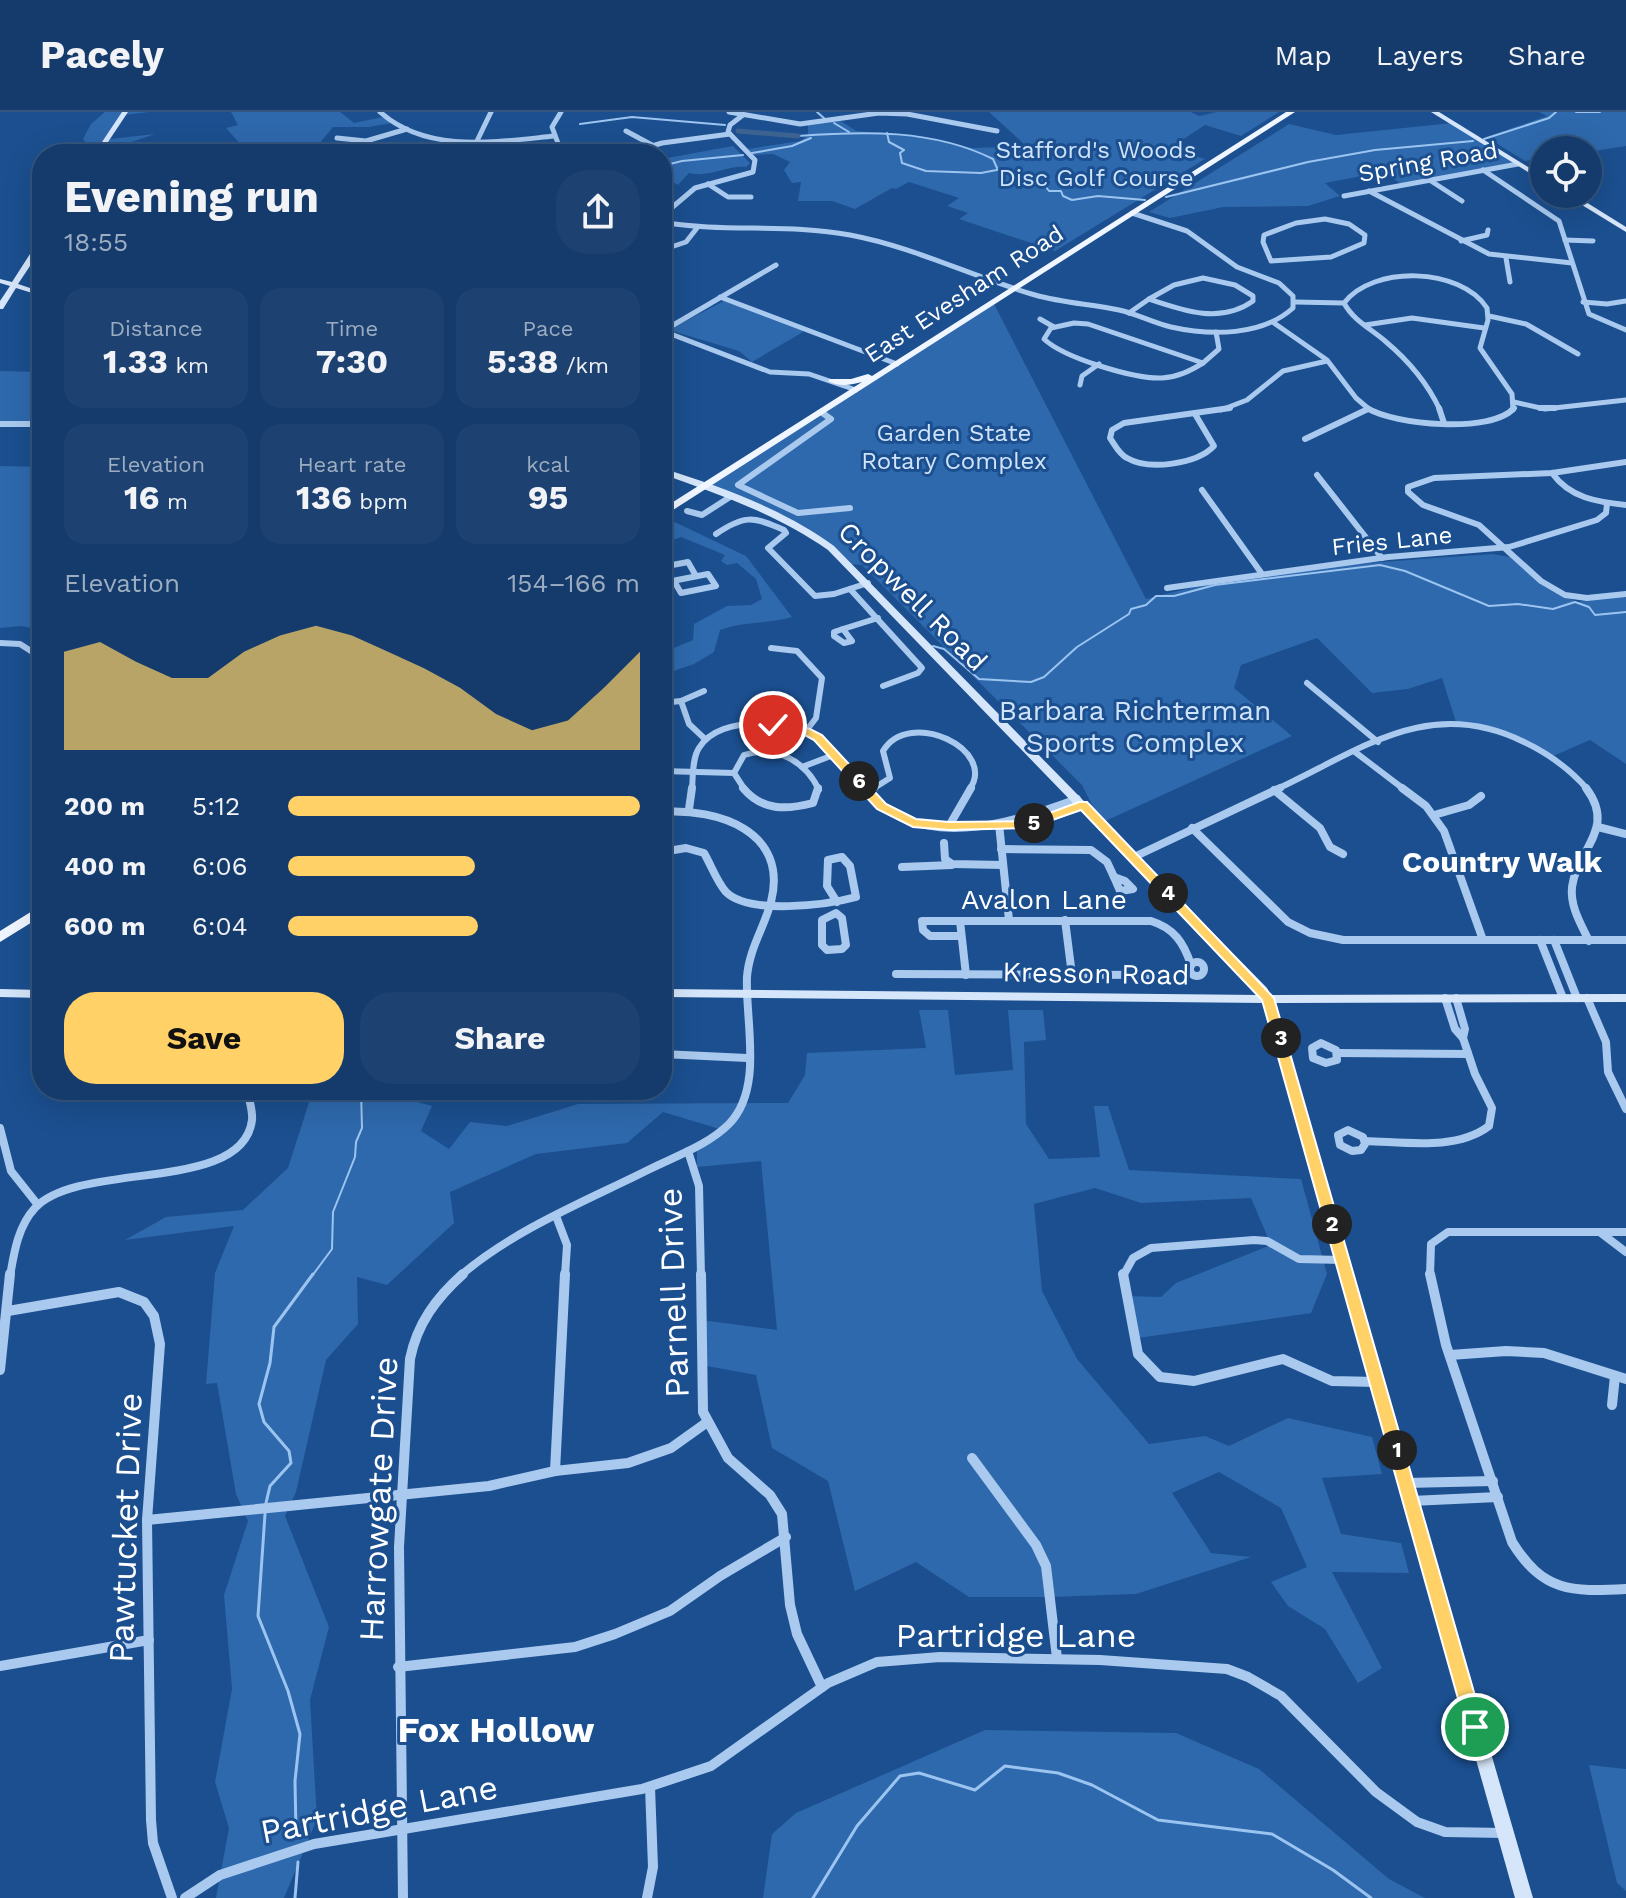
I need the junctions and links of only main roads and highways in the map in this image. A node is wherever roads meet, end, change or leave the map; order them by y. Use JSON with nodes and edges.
{"nodes":[{"id":1,"x":1291,"y":112,"type":"edge"},
{"id":2,"x":893,"y":366,"type":"junction"},
{"id":3,"x":833,"y":381,"type":"road end"},
{"id":4,"x":672,"y":508,"type":"edge"},
{"id":5,"x":32,"y":916,"type":"edge"},
{"id":6,"x":0,"y":937,"type":"edge"}],
"edges":[{"from":1,"to":2,"type":"main road","name":"East Evesham Road"},
{"from":2,"to":3,"type":"main road"},
{"from":2,"to":4,"type":"main road","name":"East Evesham Road"},
{"from":5,"to":6,"type":"main road"}]}
